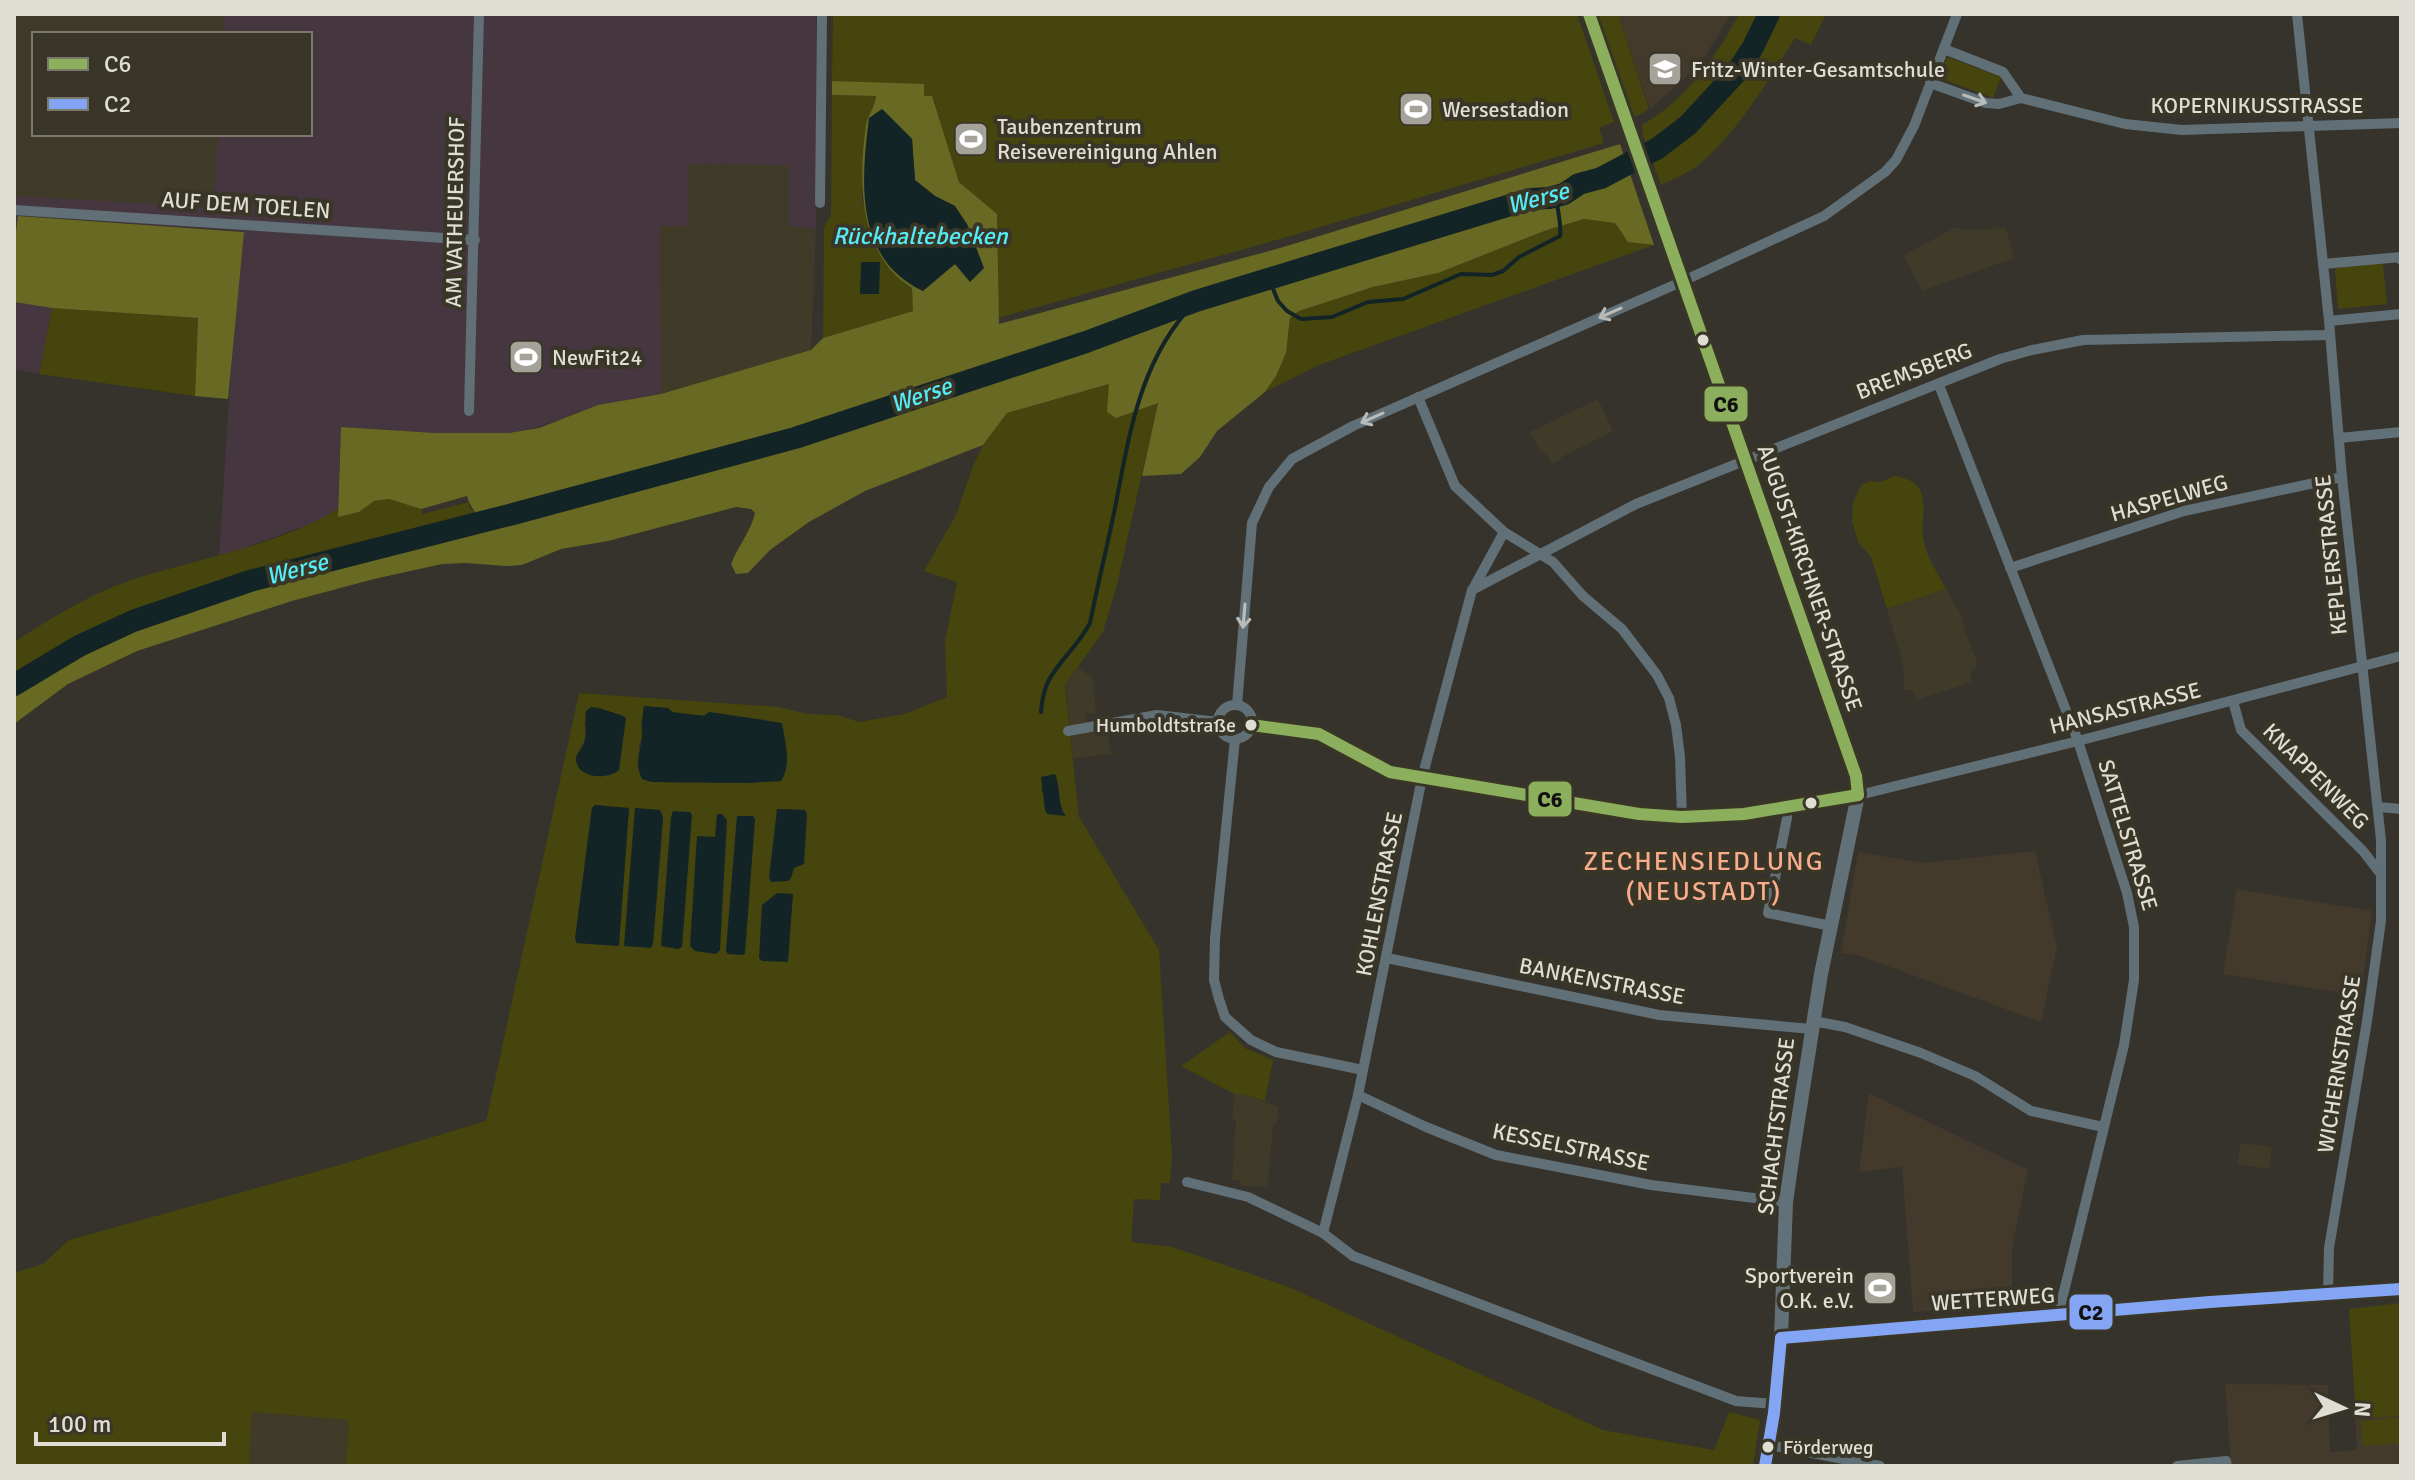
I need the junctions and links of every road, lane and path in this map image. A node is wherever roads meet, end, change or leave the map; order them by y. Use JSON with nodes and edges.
{"nodes":[{"id":1,"x":479,"y":14,"type":"edge"},
{"id":2,"x":822,"y":14,"type":"edge"},
{"id":3,"x":1589,"y":14,"type":"edge"},
{"id":4,"x":1957,"y":14,"type":"edge"},
{"id":5,"x":2297,"y":14,"type":"edge"},
{"id":6,"x":1944,"y":49,"type":"junction"},
{"id":7,"x":1930,"y":83,"type":"junction"},
{"id":8,"x":2021,"y":98,"type":"junction"},
{"id":9,"x":2401,"y":123,"type":"edge"},
{"id":10,"x":2308,"y":127,"type":"junction"},
{"id":11,"x":820,"y":203,"type":"dead end"},
{"id":12,"x":14,"y":210,"type":"edge"},
{"id":13,"x":475,"y":240,"type":"junction"},
{"id":14,"x":2401,"y":260,"type":"edge"},
{"id":15,"x":2323,"y":264,"type":"junction"},
{"id":16,"x":1681,"y":282,"type":"junction"},
{"id":17,"x":2401,"y":314,"type":"edge"},
{"id":18,"x":2329,"y":321,"type":"junction"},
{"id":19,"x":2329,"y":335,"type":"junction"},
{"id":20,"x":1939,"y":385,"type":"junction"},
{"id":21,"x":1418,"y":397,"type":"junction"},
{"id":22,"x":469,"y":411,"type":"dead end"},
{"id":23,"x":2401,"y":432,"type":"edge"},
{"id":24,"x":2339,"y":438,"type":"junction"},
{"id":25,"x":1744,"y":459,"type":"junction"},
{"id":26,"x":2342,"y":477,"type":"junction"},
{"id":27,"x":1504,"y":532,"type":"junction"},
{"id":28,"x":1540,"y":555,"type":"junction"},
{"id":29,"x":2010,"y":568,"type":"junction"},
{"id":30,"x":1472,"y":590,"type":"junction"},
{"id":31,"x":2401,"y":656,"type":"edge"},
{"id":32,"x":2364,"y":667,"type":"junction"},
{"id":33,"x":2233,"y":701,"type":"junction"},
{"id":34,"x":1237,"y":705,"type":"junction"},
{"id":35,"x":1218,"y":722,"type":"junction"},
{"id":36,"x":1251,"y":725,"type":"junction"},
{"id":37,"x":1068,"y":731,"type":"dead end"},
{"id":38,"x":1235,"y":739,"type":"junction"},
{"id":39,"x":2078,"y":741,"type":"junction"},
{"id":40,"x":1422,"y":778,"type":"junction"},
{"id":41,"x":1858,"y":795,"type":"junction"},
{"id":42,"x":1787,"y":807,"type":"junction"},
{"id":43,"x":2378,"y":807,"type":"junction"},
{"id":44,"x":2401,"y":809,"type":"edge"},
{"id":45,"x":1682,"y":817,"type":"junction"},
{"id":46,"x":2381,"y":840,"type":"junction"},
{"id":47,"x":2363,"y":851,"type":"junction"},
{"id":48,"x":2381,"y":874,"type":"junction"},
{"id":49,"x":1831,"y":926,"type":"junction"},
{"id":50,"x":1387,"y":958,"type":"junction"},
{"id":51,"x":1812,"y":1025,"type":"junction"},
{"id":52,"x":1363,"y":1070,"type":"junction"},
{"id":53,"x":1358,"y":1095,"type":"junction"},
{"id":54,"x":2103,"y":1127,"type":"junction"},
{"id":55,"x":1187,"y":1182,"type":"dead end"},
{"id":56,"x":1786,"y":1202,"type":"junction"},
{"id":57,"x":1323,"y":1233,"type":"junction"},
{"id":58,"x":2401,"y":1289,"type":"edge"},
{"id":59,"x":2328,"y":1293,"type":"junction"},
{"id":60,"x":2058,"y":1316,"type":"junction"},
{"id":61,"x":1781,"y":1338,"type":"junction"},
{"id":62,"x":1774,"y":1404,"type":"junction"},
{"id":63,"x":1769,"y":1445,"type":"junction"},
{"id":64,"x":1765,"y":1466,"type":"edge"},
{"id":65,"x":1880,"y":1466,"type":"edge"},
{"id":66,"x":2177,"y":1466,"type":"edge"},
{"id":67,"x":2227,"y":1466,"type":"edge"}],
"edges":[{"from":1,"to":13,"type":"street","name":"AM VATHEUERSHOF"},
{"from":2,"to":11,"type":"street"},
{"from":3,"to":16,"type":"street","name":"AUGUST-KIRCHNER-STRASSE"},
{"from":4,"to":6,"type":"street"},
{"from":5,"to":10,"type":"street","name":"KEPLERSTRASSE"},
{"from":6,"to":7,"type":"street"},
{"from":6,"to":8,"type":"street"},
{"from":7,"to":8,"type":"street","name":"KOPERNIKUSSTRASSE","one_way":true},
{"from":7,"to":16,"type":"street"},
{"from":8,"to":10,"type":"street","name":"KOPERNIKUSSTRASSE"},
{"from":9,"to":10,"type":"street","name":"KOPERNIKUSSTRASSE"},
{"from":10,"to":15,"type":"street","name":"KEPLERSTRASSE"},
{"from":12,"to":13,"type":"street","name":"AUF DEM TOELEN"},
{"from":13,"to":22,"type":"street","name":"AM VATHEUERSHOF"},
{"from":14,"to":15,"type":"street"},
{"from":15,"to":18,"type":"street","name":"KEPLERSTRASSE"},
{"from":16,"to":21,"type":"street","one_way":true},
{"from":16,"to":25,"type":"street","name":"AUGUST-KIRCHNER-STRASSE"},
{"from":17,"to":18,"type":"street"},
{"from":18,"to":19,"type":"street","name":"KEPLERSTRASSE"},
{"from":19,"to":20,"type":"street","name":"BREMSBERG"},
{"from":19,"to":24,"type":"street","name":"KEPLERSTRASSE"},
{"from":20,"to":25,"type":"street","name":"BREMSBERG"},
{"from":20,"to":29,"type":"street","name":"SATTELSTRASSE"},
{"from":21,"to":27,"type":"street"},
{"from":21,"to":34,"type":"street","one_way":true},
{"from":23,"to":24,"type":"street"},
{"from":24,"to":26,"type":"street","name":"KEPLERSTRASSE"},
{"from":25,"to":28,"type":"street","name":"BREMSBERG"},
{"from":25,"to":41,"type":"street","name":"AUGUST-KIRCHNER-STRASSE"},
{"from":26,"to":29,"type":"street","name":"HASPELWEG"},
{"from":26,"to":32,"type":"street","name":"KEPLERSTRASSE"},
{"from":27,"to":28,"type":"street"},
{"from":27,"to":30,"type":"street","name":"KOHLENSTRASSE"},
{"from":28,"to":30,"type":"street"},
{"from":28,"to":45,"type":"street"},
{"from":29,"to":39,"type":"street","name":"SATTELSTRASSE"},
{"from":30,"to":40,"type":"street","name":"KOHLENSTRASSE"},
{"from":31,"to":32,"type":"street","name":"HANSASTRASSE"},
{"from":32,"to":33,"type":"street","name":"HANSASTRASSE"},
{"from":32,"to":43,"type":"street","name":"WICHERNSTRASSE"},
{"from":33,"to":39,"type":"street","name":"HANSASTRASSE"},
{"from":33,"to":47,"type":"street","name":"KNAPPENWEG"},
{"from":34,"to":35,"type":"street"},
{"from":34,"to":36,"type":"street"},
{"from":35,"to":37,"type":"street"},
{"from":35,"to":38,"type":"street"},
{"from":36,"to":38,"type":"street"},
{"from":36,"to":40,"type":"street","name":"HANSASTRASSE"},
{"from":38,"to":52,"type":"street"},
{"from":39,"to":41,"type":"street","name":"HANSASTRASSE"},
{"from":39,"to":54,"type":"street","name":"SATTELSTRASSE"},
{"from":40,"to":45,"type":"street","name":"HANSASTRASSE"},
{"from":40,"to":50,"type":"street","name":"KOHLENSTRASSE"},
{"from":41,"to":42,"type":"street","name":"HANSASTRASSE"},
{"from":41,"to":49,"type":"street","name":"SCHACHTSTRASSE"},
{"from":42,"to":45,"type":"street","name":"HANSASTRASSE"},
{"from":42,"to":49,"type":"street"},
{"from":43,"to":44,"type":"street"},
{"from":43,"to":46,"type":"street","name":"WICHERNSTRASSE"},
{"from":46,"to":47,"type":"street"},
{"from":46,"to":48,"type":"street","name":"WICHERNSTRASSE"},
{"from":47,"to":48,"type":"street","name":"KNAPPENWEG"},
{"from":48,"to":59,"type":"street","name":"WICHERNSTRASSE"},
{"from":49,"to":51,"type":"street","name":"SCHACHTSTRASSE"},
{"from":50,"to":51,"type":"street","name":"BANKENSTRASSE"},
{"from":50,"to":52,"type":"street","name":"KOHLENSTRASSE"},
{"from":51,"to":54,"type":"street","name":"BANKENSTRASSE"},
{"from":51,"to":56,"type":"street","name":"SCHACHTSTRASSE"},
{"from":52,"to":53,"type":"street","name":"KOHLENSTRASSE"},
{"from":53,"to":56,"type":"street","name":"KESSELSTRASSE"},
{"from":53,"to":57,"type":"street","name":"KOHLENSTRASSE"},
{"from":54,"to":60,"type":"street","name":"SATTELSTRASSE"},
{"from":55,"to":57,"type":"street"},
{"from":56,"to":61,"type":"street","name":"SCHACHTSTRASSE"},
{"from":57,"to":62,"type":"street"},
{"from":58,"to":59,"type":"street","name":"WETTERWEG"},
{"from":59,"to":60,"type":"street","name":"WETTERWEG"},
{"from":60,"to":61,"type":"street","name":"WETTERWEG"},
{"from":61,"to":62,"type":"street","name":"SCHACHTSTRASSE"},
{"from":62,"to":63,"type":"street","name":"SCHACHTSTRASSE"},
{"from":63,"to":64,"type":"street","name":"SCHACHTSTRASSE"},
{"from":63,"to":65,"type":"street"},
{"from":66,"to":67,"type":"street"}]}
